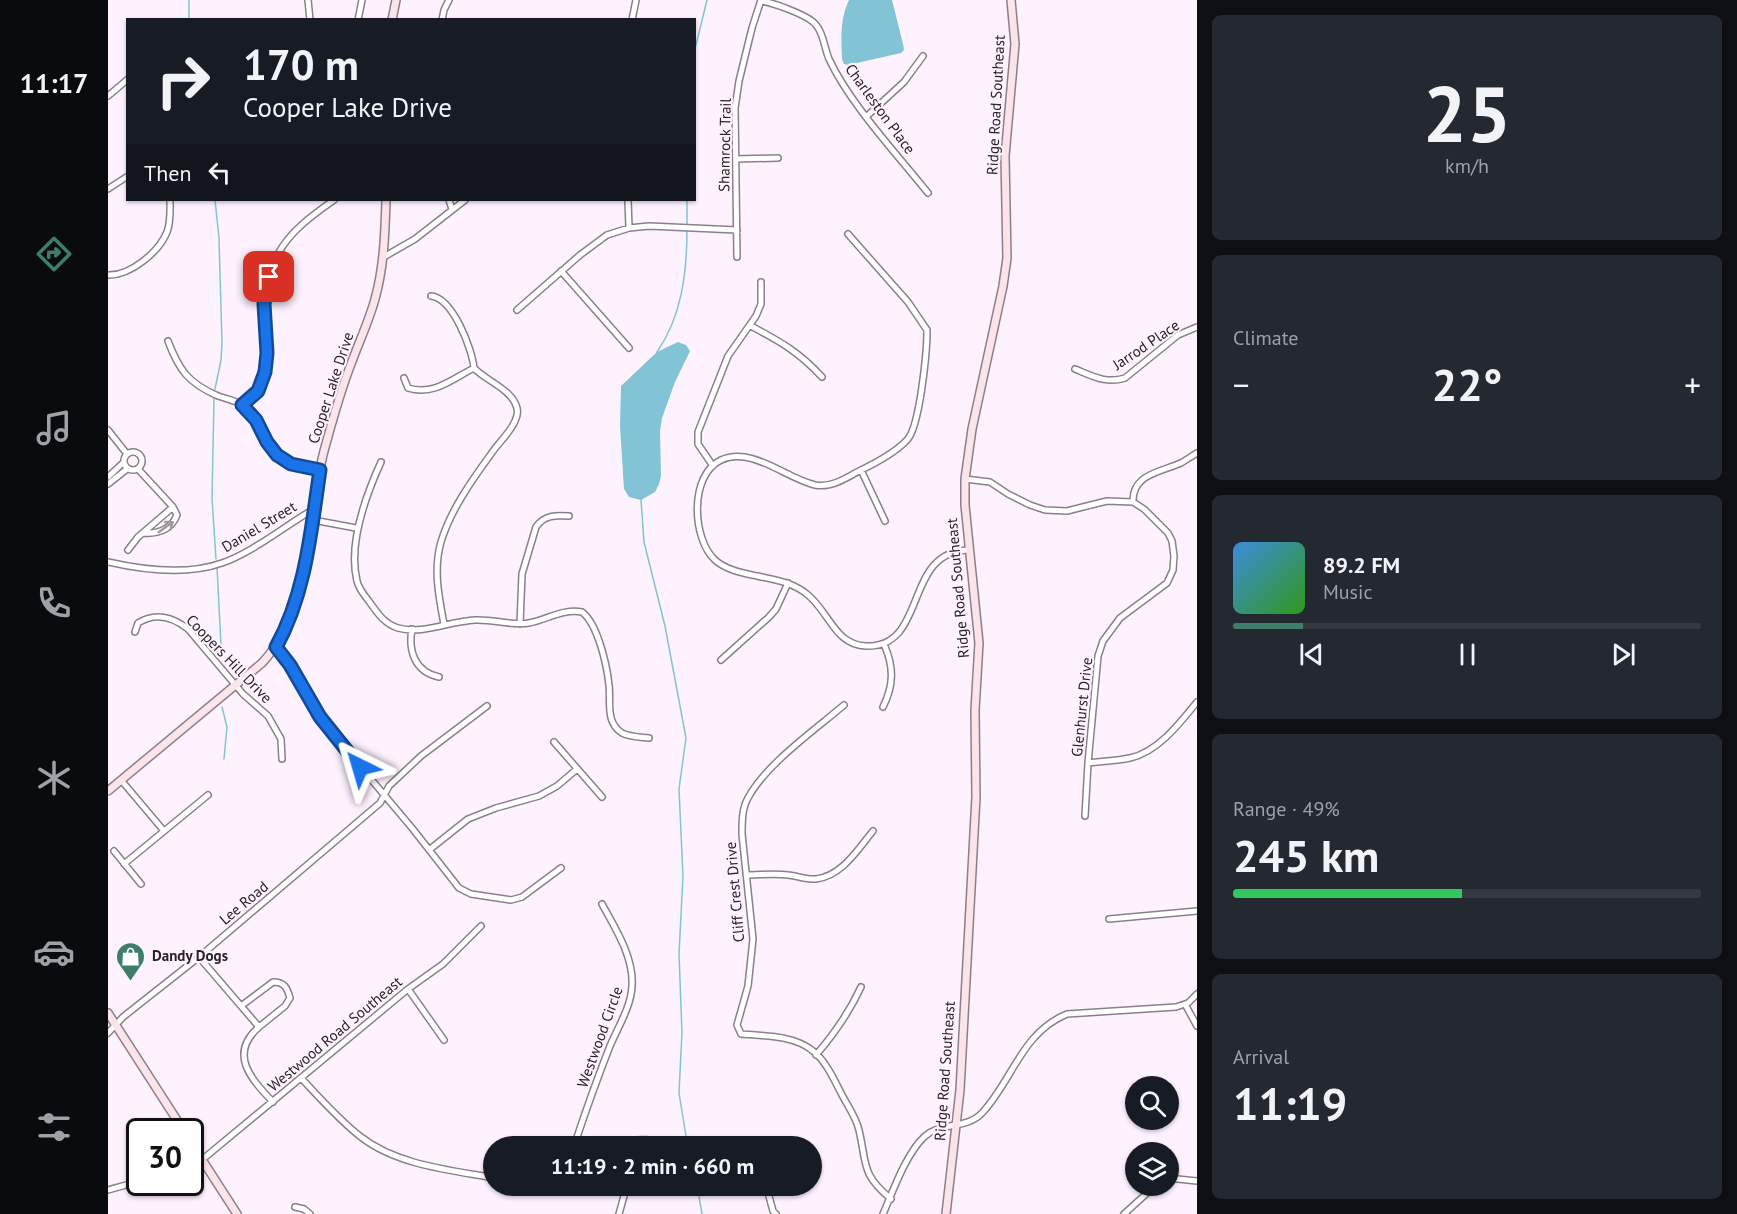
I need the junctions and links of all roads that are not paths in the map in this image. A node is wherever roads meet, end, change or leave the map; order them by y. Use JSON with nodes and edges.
{"nodes":[{"id":1,"x":308,"y":0,"type":"edge"},
{"id":2,"x":362,"y":0,"type":"edge"},
{"id":3,"x":396,"y":0,"type":"edge"},
{"id":4,"x":449,"y":0,"type":"edge"},
{"id":5,"x":636,"y":0,"type":"edge"},
{"id":6,"x":1011,"y":0,"type":"edge"},
{"id":7,"x":761,"y":1,"type":"edge"},
{"id":8,"x":310,"y":18,"type":"edge"},
{"id":9,"x":358,"y":18,"type":"edge"},
{"id":10,"x":392,"y":18,"type":"edge"},
{"id":11,"x":443,"y":18,"type":"edge"},
{"id":12,"x":632,"y":18,"type":"edge"},
{"id":13,"x":923,"y":56,"type":"dead end"},
{"id":14,"x":126,"y":81,"type":"edge"},
{"id":15,"x":108,"y":96,"type":"edge"},
{"id":16,"x":867,"y":116,"type":"junction"},
{"id":17,"x":778,"y":158,"type":"dead end"},
{"id":18,"x":736,"y":159,"type":"junction"},
{"id":19,"x":126,"y":177,"type":"edge"},
{"id":20,"x":108,"y":189,"type":"edge"},
{"id":21,"x":928,"y":193,"type":"dead end"},
{"id":22,"x":170,"y":201,"type":"edge"},
{"id":23,"x":333,"y":201,"type":"edge"},
{"id":24,"x":386,"y":201,"type":"edge"},
{"id":25,"x":449,"y":201,"type":"edge"},
{"id":26,"x":464,"y":201,"type":"edge"},
{"id":27,"x":628,"y":201,"type":"edge"},
{"id":28,"x":452,"y":209,"type":"junction"},
{"id":29,"x":629,"y":228,"type":"junction"},
{"id":30,"x":737,"y":230,"type":"junction"},
{"id":31,"x":848,"y":234,"type":"dead end"},
{"id":32,"x":737,"y":257,"type":"dead end"},
{"id":33,"x":382,"y":258,"type":"junction"},
{"id":34,"x":561,"y":271,"type":"junction"},
{"id":35,"x":108,"y":275,"type":"edge"},
{"id":36,"x":761,"y":282,"type":"dead end"},
{"id":37,"x":431,"y":297,"type":"dead end"},
{"id":38,"x":517,"y":310,"type":"dead end"},
{"id":39,"x":751,"y":326,"type":"junction"},
{"id":40,"x":1197,"y":327,"type":"edge"},
{"id":41,"x":168,"y":341,"type":"dead end"},
{"id":42,"x":629,"y":348,"type":"dead end"},
{"id":43,"x":474,"y":368,"type":"junction"},
{"id":44,"x":1075,"y":369,"type":"dead end"},
{"id":45,"x":822,"y":377,"type":"dead end"},
{"id":46,"x":404,"y":378,"type":"dead end"},
{"id":47,"x":242,"y":405,"type":"junction"},
{"id":48,"x":108,"y":430,"type":"edge"},
{"id":49,"x":1197,"y":453,"type":"edge"},
{"id":50,"x":127,"y":454,"type":"junction"},
{"id":51,"x":381,"y":462,"type":"dead end"},
{"id":52,"x":123,"y":463,"type":"junction"},
{"id":53,"x":713,"y":466,"type":"junction"},
{"id":54,"x":138,"y":468,"type":"junction"},
{"id":55,"x":127,"y":469,"type":"junction"},
{"id":56,"x":320,"y":470,"type":"junction"},
{"id":57,"x":861,"y":470,"type":"junction"},
{"id":58,"x":108,"y":477,"type":"edge"},
{"id":59,"x":965,"y":479,"type":"junction"},
{"id":60,"x":108,"y":484,"type":"edge"},
{"id":61,"x":1133,"y":502,"type":"junction"},
{"id":62,"x":173,"y":507,"type":"junction"},
{"id":63,"x":314,"y":509,"type":"junction"},
{"id":64,"x":569,"y":516,"type":"dead end"},
{"id":65,"x":313,"y":520,"type":"junction"},
{"id":66,"x":885,"y":521,"type":"dead end"},
{"id":67,"x":356,"y":528,"type":"junction"},
{"id":68,"x":143,"y":533,"type":"junction"},
{"id":69,"x":128,"y":550,"type":"dead end"},
{"id":70,"x":970,"y":550,"type":"junction"},
{"id":71,"x":108,"y":562,"type":"edge"},
{"id":72,"x":788,"y":583,"type":"junction"},
{"id":73,"x":444,"y":624,"type":"junction"},
{"id":74,"x":520,"y":624,"type":"junction"},
{"id":75,"x":412,"y":629,"type":"junction"},
{"id":76,"x":135,"y":632,"type":"dead end"},
{"id":77,"x":884,"y":644,"type":"junction"},
{"id":78,"x":276,"y":647,"type":"junction"},
{"id":79,"x":721,"y":660,"type":"dead end"},
{"id":80,"x":439,"y":676,"type":"dead end"},
{"id":81,"x":236,"y":686,"type":"junction"},
{"id":82,"x":1197,"y":702,"type":"edge"},
{"id":83,"x":844,"y":705,"type":"dead end"},
{"id":84,"x":487,"y":706,"type":"dead end"},
{"id":85,"x":883,"y":707,"type":"dead end"},
{"id":86,"x":649,"y":738,"type":"dead end"},
{"id":87,"x":554,"y":742,"type":"dead end"},
{"id":88,"x":282,"y":759,"type":"dead end"},
{"id":89,"x":1088,"y":763,"type":"junction"},
{"id":90,"x":577,"y":769,"type":"junction"},
{"id":91,"x":121,"y":780,"type":"junction"},
{"id":92,"x":108,"y":791,"type":"edge"},
{"id":93,"x":208,"y":795,"type":"dead end"},
{"id":94,"x":384,"y":795,"type":"junction"},
{"id":95,"x":602,"y":797,"type":"dead end"},
{"id":96,"x":1085,"y":816,"type":"dead end"},
{"id":97,"x":164,"y":831,"type":"junction"},
{"id":98,"x":873,"y":831,"type":"dead end"},
{"id":99,"x":429,"y":850,"type":"junction"},
{"id":100,"x":114,"y":851,"type":"dead end"},
{"id":101,"x":124,"y":864,"type":"junction"},
{"id":102,"x":561,"y":868,"type":"dead end"},
{"id":103,"x":746,"y":875,"type":"junction"},
{"id":104,"x":141,"y":884,"type":"dead end"},
{"id":105,"x":602,"y":904,"type":"dead end"},
{"id":106,"x":1197,"y":911,"type":"edge"},
{"id":107,"x":1109,"y":919,"type":"dead end"},
{"id":108,"x":481,"y":926,"type":"dead end"},
{"id":109,"x":199,"y":957,"type":"junction"},
{"id":110,"x":861,"y":987,"type":"dead end"},
{"id":111,"x":408,"y":989,"type":"junction"},
{"id":112,"x":1197,"y":994,"type":"edge"},
{"id":113,"x":1185,"y":1004,"type":"junction"},
{"id":114,"x":241,"y":1006,"type":"junction"},
{"id":115,"x":108,"y":1013,"type":"edge"},
{"id":116,"x":116,"y":1025,"type":"junction"},
{"id":117,"x":1197,"y":1026,"type":"edge"},
{"id":118,"x":259,"y":1027,"type":"junction"},
{"id":119,"x":108,"y":1034,"type":"edge"},
{"id":120,"x":444,"y":1040,"type":"dead end"},
{"id":121,"x":816,"y":1055,"type":"junction"},
{"id":122,"x":301,"y":1078,"type":"junction"},
{"id":123,"x":273,"y":1102,"type":"junction"},
{"id":124,"x":176,"y":1118,"type":"edge"},
{"id":125,"x":956,"y":1125,"type":"junction"},
{"id":126,"x":578,"y":1136,"type":"edge"},
{"id":127,"x":204,"y":1157,"type":"edge"},
{"id":128,"x":204,"y":1162,"type":"edge"},
{"id":129,"x":483,"y":1176,"type":"edge"},
{"id":130,"x":1179,"y":1179,"type":"edge"},
{"id":131,"x":1197,"y":1181,"type":"edge"},
{"id":132,"x":126,"y":1185,"type":"dead end"},
{"id":133,"x":108,"y":1190,"type":"edge"},
{"id":134,"x":624,"y":1196,"type":"edge"},
{"id":135,"x":770,"y":1196,"type":"edge"},
{"id":136,"x":1144,"y":1196,"type":"edge"},
{"id":137,"x":891,"y":1199,"type":"junction"},
{"id":138,"x":295,"y":1207,"type":"dead end"},
{"id":139,"x":774,"y":1213,"type":"edge"},
{"id":140,"x":237,"y":1214,"type":"edge"},
{"id":141,"x":310,"y":1214,"type":"edge"},
{"id":142,"x":619,"y":1214,"type":"edge"},
{"id":143,"x":883,"y":1214,"type":"edge"},
{"id":144,"x":946,"y":1214,"type":"edge"},
{"id":145,"x":1124,"y":1214,"type":"edge"}],
"edges":[{"from":1,"to":8,"type":"street"},
{"from":2,"to":9,"type":"street"},
{"from":3,"to":10,"type":"street"},
{"from":4,"to":11,"type":"street"},
{"from":5,"to":12,"type":"street"},
{"from":6,"to":59,"type":"street","name":"Ridge Road Southeast"},
{"from":7,"to":16,"type":"street","name":"Charleston Place"},
{"from":7,"to":18,"type":"street","name":"Shamrock Trail"},
{"from":13,"to":16,"type":"street"},
{"from":14,"to":15,"type":"street"},
{"from":16,"to":21,"type":"street","name":"Charleston Place"},
{"from":17,"to":18,"type":"street"},
{"from":18,"to":30,"type":"street","name":"Shamrock Trail"},
{"from":19,"to":20,"type":"street"},
{"from":22,"to":35,"type":"street"},
{"from":23,"to":47,"type":"street"},
{"from":24,"to":33,"type":"street","name":"Cooper Lake Drive"},
{"from":25,"to":28,"type":"street"},
{"from":26,"to":28,"type":"street"},
{"from":27,"to":29,"type":"street"},
{"from":28,"to":33,"type":"street"},
{"from":29,"to":30,"type":"street"},
{"from":29,"to":34,"type":"street"},
{"from":30,"to":32,"type":"street","name":"Shamrock Trail"},
{"from":31,"to":57,"type":"street"},
{"from":33,"to":56,"type":"street","name":"Cooper Lake Drive"},
{"from":34,"to":38,"type":"street"},
{"from":34,"to":42,"type":"street"},
{"from":36,"to":39,"type":"street"},
{"from":37,"to":43,"type":"street"},
{"from":39,"to":45,"type":"street"},
{"from":39,"to":53,"type":"street"},
{"from":40,"to":44,"type":"street","name":"Jarrod Place"},
{"from":41,"to":47,"type":"street"},
{"from":43,"to":46,"type":"street"},
{"from":43,"to":73,"type":"street"},
{"from":47,"to":56,"type":"street"},
{"from":48,"to":50,"type":"street"},
{"from":49,"to":61,"type":"street"},
{"from":50,"to":52,"type":"street"},
{"from":50,"to":54,"type":"street"},
{"from":51,"to":67,"type":"street"},
{"from":52,"to":55,"type":"street"},
{"from":52,"to":58,"type":"street"},
{"from":53,"to":57,"type":"street"},
{"from":53,"to":72,"type":"street"},
{"from":54,"to":55,"type":"street"},
{"from":54,"to":62,"type":"street"},
{"from":55,"to":60,"type":"street"},
{"from":56,"to":63,"type":"street","name":"Cooper Lake Drive"},
{"from":57,"to":66,"type":"street"},
{"from":59,"to":61,"type":"street"},
{"from":59,"to":70,"type":"street","name":"Ridge Road Southeast"},
{"from":61,"to":89,"type":"street","name":"Glenhurst Drive"},
{"from":62,"to":68,"type":"street"},
{"from":68,"to":62,"type":"street","one_way":true},
{"from":63,"to":65,"type":"street","name":"Cooper Lake Drive"},
{"from":63,"to":71,"type":"street","name":"Daniel Street"},
{"from":64,"to":74,"type":"street"},
{"from":65,"to":67,"type":"street"},
{"from":65,"to":78,"type":"street","name":"Cooper Lake Drive"},
{"from":67,"to":75,"type":"street"},
{"from":68,"to":69,"type":"street"},
{"from":70,"to":77,"type":"street"},
{"from":70,"to":125,"type":"street","name":"Ridge Road Southeast"},
{"from":72,"to":77,"type":"street"},
{"from":72,"to":79,"type":"street"},
{"from":73,"to":74,"type":"street"},
{"from":73,"to":75,"type":"street"},
{"from":74,"to":86,"type":"street"},
{"from":75,"to":80,"type":"street"},
{"from":76,"to":81,"type":"street","name":"Coopers Hill Drive"},
{"from":77,"to":85,"type":"street"},
{"from":78,"to":81,"type":"street","name":"Cooper Lake Drive"},
{"from":78,"to":94,"type":"street"},
{"from":81,"to":88,"type":"street","name":"Coopers Hill Drive"},
{"from":81,"to":91,"type":"street","name":"Cooper Lake Drive"},
{"from":82,"to":89,"type":"street"},
{"from":83,"to":103,"type":"street","name":"Cliff Crest Drive"},
{"from":84,"to":94,"type":"street","name":"Lee Road"},
{"from":87,"to":90,"type":"street"},
{"from":89,"to":96,"type":"street","name":"Glenhurst Drive"},
{"from":90,"to":95,"type":"street"},
{"from":90,"to":99,"type":"street"},
{"from":91,"to":92,"type":"street","name":"Cooper Lake Drive"},
{"from":91,"to":97,"type":"street"},
{"from":93,"to":97,"type":"street"},
{"from":94,"to":99,"type":"street"},
{"from":94,"to":109,"type":"street","name":"Lee Road"},
{"from":97,"to":101,"type":"street"},
{"from":98,"to":103,"type":"street"},
{"from":99,"to":102,"type":"street"},
{"from":100,"to":101,"type":"street"},
{"from":101,"to":104,"type":"street"},
{"from":103,"to":121,"type":"street","name":"Cliff Crest Drive"},
{"from":105,"to":126,"type":"street","name":"Westwood Circle"},
{"from":106,"to":107,"type":"street"},
{"from":108,"to":111,"type":"street","name":"Westwood Road Southeast"},
{"from":109,"to":114,"type":"street"},
{"from":109,"to":116,"type":"street","name":"Lee Road"},
{"from":110,"to":121,"type":"street"},
{"from":111,"to":120,"type":"street"},
{"from":111,"to":122,"type":"street","name":"Westwood Road Southeast"},
{"from":112,"to":113,"type":"street"},
{"from":113,"to":117,"type":"street"},
{"from":113,"to":125,"type":"street"},
{"from":114,"to":118,"type":"street"},
{"from":114,"to":118,"type":"street"},
{"from":115,"to":116,"type":"street"},
{"from":116,"to":119,"type":"street","name":"Lee Road"},
{"from":116,"to":124,"type":"street"},
{"from":118,"to":123,"type":"street"},
{"from":121,"to":137,"type":"street","name":"Cliff Crest Drive"},
{"from":122,"to":123,"type":"street","name":"Westwood Road Southeast"},
{"from":122,"to":129,"type":"street"},
{"from":123,"to":127,"type":"street","name":"Westwood Road Southeast"},
{"from":125,"to":137,"type":"street"},
{"from":125,"to":144,"type":"street","name":"Ridge Road Southeast"},
{"from":128,"to":140,"type":"street"},
{"from":130,"to":131,"type":"street"},
{"from":132,"to":133,"type":"street"},
{"from":134,"to":142,"type":"street"},
{"from":135,"to":139,"type":"street"},
{"from":136,"to":145,"type":"street"},
{"from":137,"to":143,"type":"street"},
{"from":138,"to":141,"type":"street"}]}
